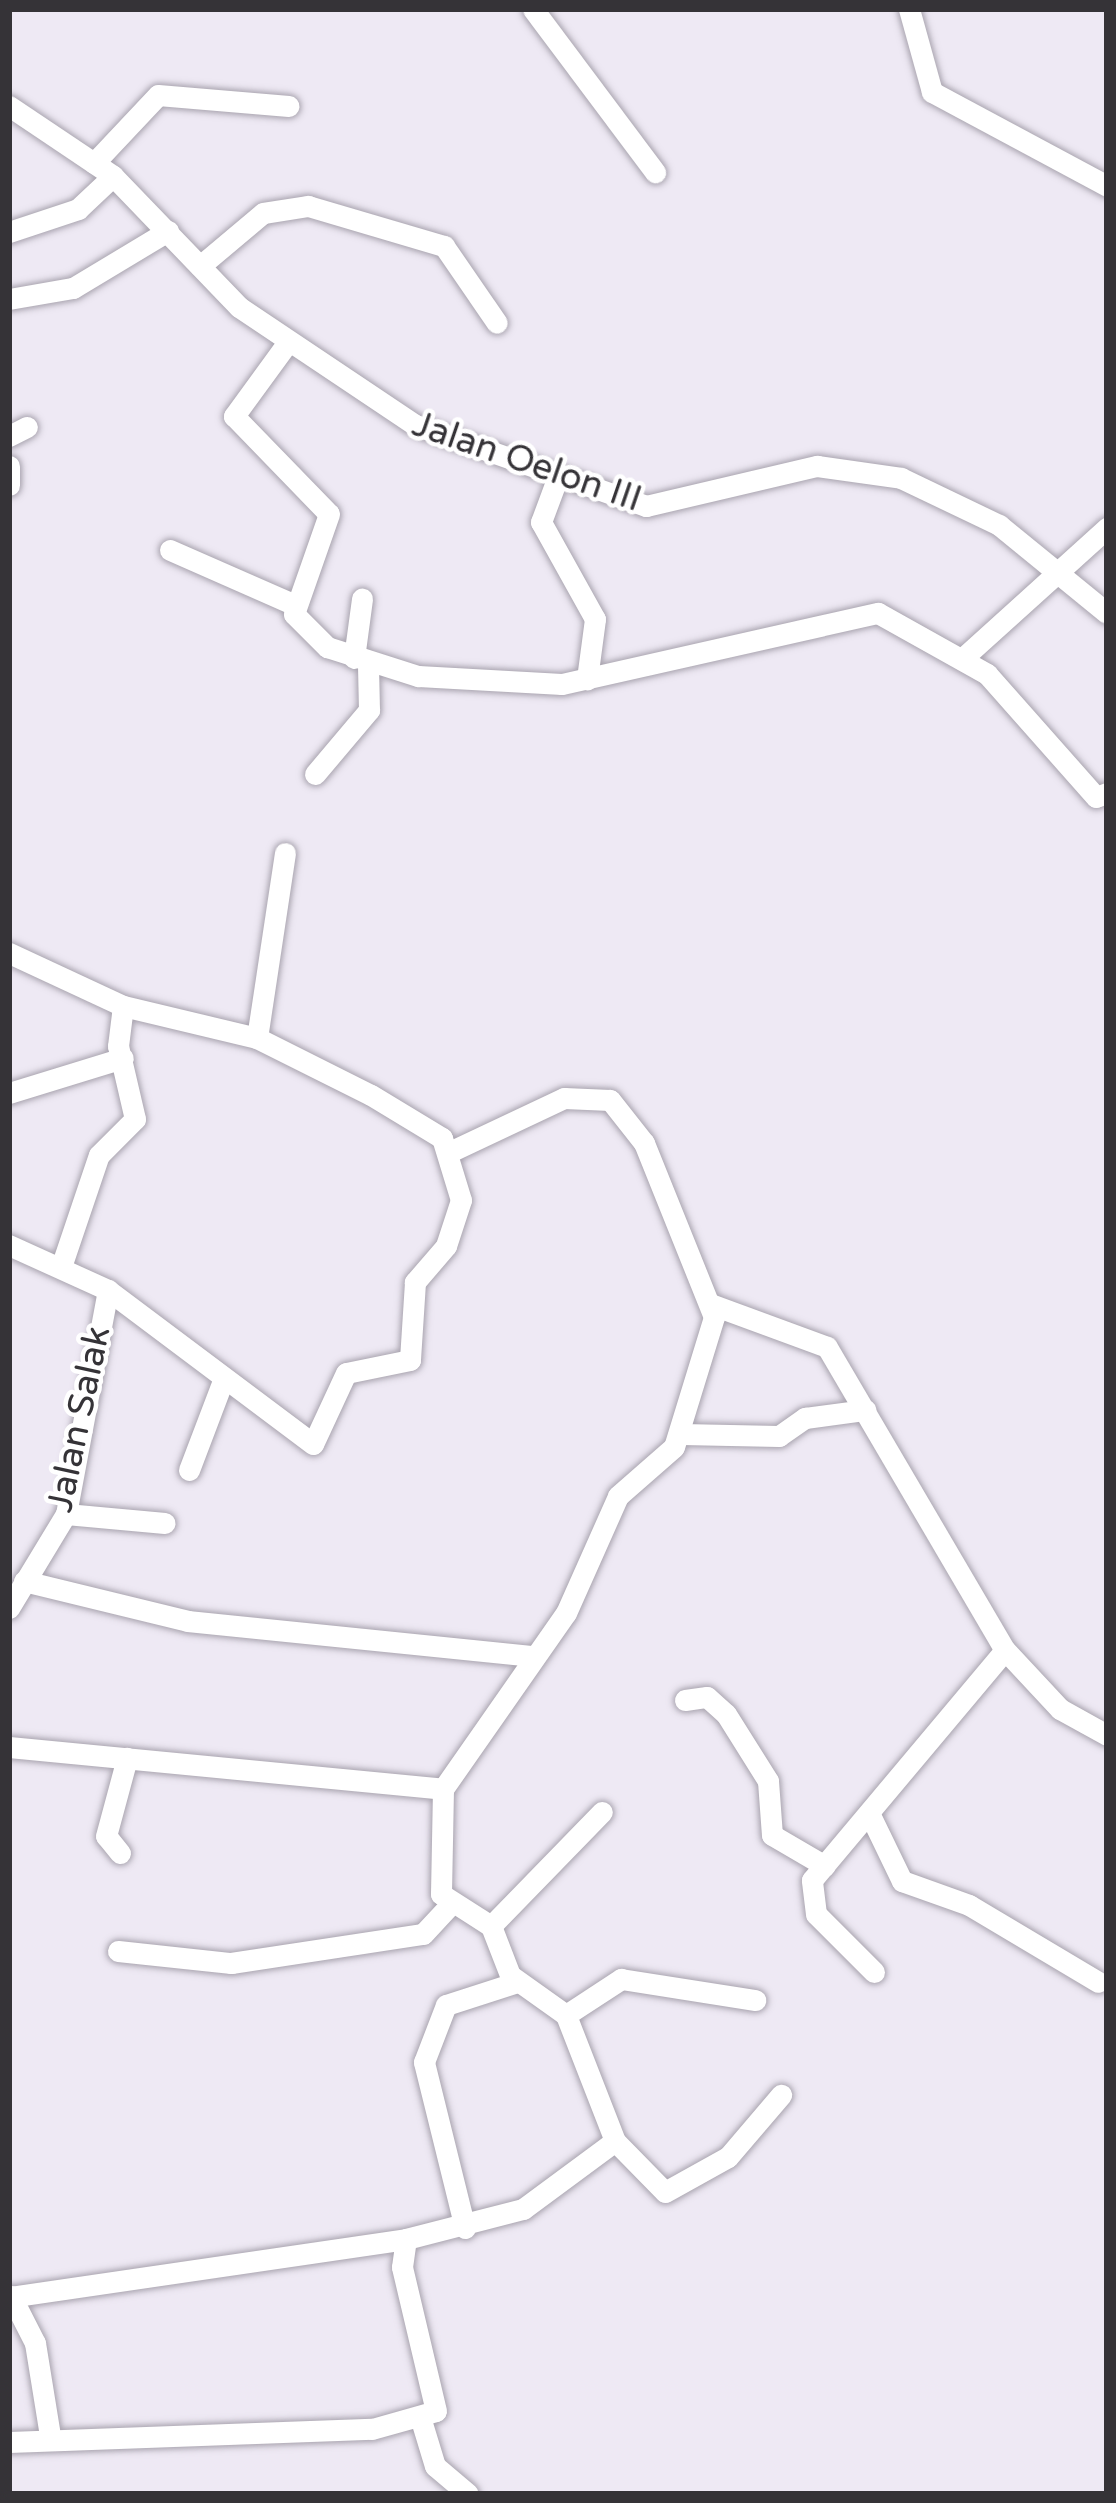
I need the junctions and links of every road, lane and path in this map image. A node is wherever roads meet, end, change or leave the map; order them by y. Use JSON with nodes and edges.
{"nodes":[{"id":1,"x":533,"y":9,"type":"edge"},
{"id":2,"x":909,"y":9,"type":"edge"},
{"id":3,"x":9,"y":106,"type":"edge"},
{"id":4,"x":289,"y":106,"type":"dead end"},
{"id":5,"x":104,"y":170,"type":"junction"},
{"id":6,"x":655,"y":172,"type":"dead end"},
{"id":7,"x":1107,"y":186,"type":"edge"},
{"id":8,"x":168,"y":231,"type":"junction"},
{"id":9,"x":9,"y":232,"type":"edge"},
{"id":10,"x":200,"y":266,"type":"junction"},
{"id":11,"x":9,"y":299,"type":"edge"},
{"id":12,"x":497,"y":323,"type":"dead end"},
{"id":13,"x":288,"y":342,"type":"junction"},
{"id":14,"x":9,"y":466,"type":"edge"},
{"id":15,"x":556,"y":479,"type":"junction"},
{"id":16,"x":9,"y":484,"type":"edge"},
{"id":17,"x":1107,"y":528,"type":"edge"},
{"id":18,"x":170,"y":550,"type":"dead end"},
{"id":19,"x":1058,"y":572,"type":"junction"},
{"id":20,"x":362,"y":599,"type":"dead end"},
{"id":21,"x":295,"y":605,"type":"junction"},
{"id":22,"x":1107,"y":613,"type":"edge"},
{"id":23,"x":964,"y":657,"type":"junction"},
{"id":24,"x":361,"y":661,"type":"junction"},
{"id":25,"x":587,"y":679,"type":"junction"},
{"id":26,"x":315,"y":774,"type":"dead end"},
{"id":27,"x":1107,"y":793,"type":"edge"},
{"id":28,"x":285,"y":853,"type":"dead end"},
{"id":29,"x":12,"y":962,"type":"edge"},
{"id":30,"x":123,"y":1006,"type":"junction"},
{"id":31,"x":256,"y":1038,"type":"junction"},
{"id":32,"x":122,"y":1058,"type":"junction"},
{"id":33,"x":9,"y":1093,"type":"edge"},
{"id":34,"x":450,"y":1152,"type":"junction"},
{"id":35,"x":9,"y":1245,"type":"edge"},
{"id":36,"x":61,"y":1267,"type":"junction"},
{"id":37,"x":108,"y":1290,"type":"junction"},
{"id":38,"x":713,"y":1305,"type":"junction"},
{"id":39,"x":224,"y":1378,"type":"junction"},
{"id":40,"x":865,"y":1410,"type":"junction"},
{"id":41,"x":681,"y":1434,"type":"junction"},
{"id":42,"x":189,"y":1469,"type":"dead end"},
{"id":43,"x":66,"y":1514,"type":"junction"},
{"id":44,"x":165,"y":1523,"type":"dead end"},
{"id":45,"x":24,"y":1581,"type":"junction"},
{"id":46,"x":9,"y":1608,"type":"edge"},
{"id":47,"x":1005,"y":1650,"type":"junction"},
{"id":48,"x":530,"y":1656,"type":"junction"},
{"id":49,"x":685,"y":1700,"type":"dead end"},
{"id":50,"x":1107,"y":1735,"type":"edge"},
{"id":51,"x":9,"y":1747,"type":"edge"},
{"id":52,"x":127,"y":1758,"type":"junction"},
{"id":53,"x":443,"y":1789,"type":"junction"},
{"id":54,"x":602,"y":1812,"type":"dead end"},
{"id":55,"x":872,"y":1819,"type":"junction"},
{"id":56,"x":120,"y":1853,"type":"dead end"},
{"id":57,"x":825,"y":1866,"type":"junction"},
{"id":58,"x":448,"y":1906,"type":"junction"},
{"id":59,"x":491,"y":1926,"type":"junction"},
{"id":60,"x":118,"y":1951,"type":"dead end"},
{"id":61,"x":874,"y":1972,"type":"dead end"},
{"id":62,"x":517,"y":1982,"type":"junction"},
{"id":63,"x":1097,"y":1982,"type":"dead end"},
{"id":64,"x":754,"y":2000,"type":"dead end"},
{"id":65,"x":566,"y":2015,"type":"junction"},
{"id":66,"x":781,"y":2095,"type":"dead end"},
{"id":67,"x":615,"y":2141,"type":"junction"},
{"id":68,"x":465,"y":2228,"type":"junction"},
{"id":69,"x":406,"y":2239,"type":"junction"},
{"id":70,"x":10,"y":2297,"type":"edge"},
{"id":71,"x":421,"y":2420,"type":"junction"},
{"id":72,"x":50,"y":2436,"type":"junction"},
{"id":73,"x":10,"y":2443,"type":"edge"},
{"id":74,"x":467,"y":2494,"type":"edge"}],
"edges":[{"from":1,"to":6,"type":"street"},
{"from":2,"to":7,"type":"street"},
{"from":3,"to":5,"type":"street","name":"Jalan Oelon III"},
{"from":4,"to":5,"type":"street"},
{"from":5,"to":8,"type":"street","name":"Jalan Oelon III"},
{"from":5,"to":9,"type":"street"},
{"from":8,"to":10,"type":"street","name":"Jalan Oelon III"},
{"from":8,"to":11,"type":"street"},
{"from":10,"to":12,"type":"street"},
{"from":10,"to":13,"type":"street","name":"Jalan Oelon III"},
{"from":13,"to":15,"type":"street","name":"Jalan Oelon III"},
{"from":13,"to":21,"type":"street"},
{"from":14,"to":16,"type":"street"},
{"from":15,"to":19,"type":"street","name":"Jalan Oelon III"},
{"from":15,"to":25,"type":"street"},
{"from":17,"to":19,"type":"street"},
{"from":18,"to":21,"type":"street"},
{"from":19,"to":22,"type":"street","name":"Jalan Oelon III"},
{"from":19,"to":23,"type":"street"},
{"from":20,"to":24,"type":"street"},
{"from":21,"to":24,"type":"street"},
{"from":23,"to":25,"type":"street"},
{"from":23,"to":27,"type":"street"},
{"from":24,"to":25,"type":"street"},
{"from":24,"to":26,"type":"street"},
{"from":28,"to":31,"type":"street"},
{"from":29,"to":30,"type":"street"},
{"from":30,"to":31,"type":"street"},
{"from":30,"to":32,"type":"street"},
{"from":31,"to":34,"type":"street"},
{"from":32,"to":33,"type":"street"},
{"from":32,"to":36,"type":"street"},
{"from":34,"to":38,"type":"street"},
{"from":34,"to":39,"type":"street"},
{"from":35,"to":36,"type":"street"},
{"from":36,"to":37,"type":"street"},
{"from":37,"to":39,"type":"street"},
{"from":37,"to":43,"type":"street","name":"Jalan Salak"},
{"from":38,"to":40,"type":"street"},
{"from":38,"to":41,"type":"street"},
{"from":39,"to":42,"type":"street"},
{"from":40,"to":41,"type":"street"},
{"from":40,"to":47,"type":"street"},
{"from":41,"to":48,"type":"street"},
{"from":43,"to":44,"type":"street"},
{"from":43,"to":45,"type":"street","name":"Jalan Salak"},
{"from":45,"to":46,"type":"street","name":"Jalan Salak"},
{"from":45,"to":48,"type":"street"},
{"from":47,"to":50,"type":"street"},
{"from":47,"to":55,"type":"street"},
{"from":48,"to":53,"type":"street"},
{"from":49,"to":57,"type":"street"},
{"from":51,"to":52,"type":"street"},
{"from":52,"to":53,"type":"street"},
{"from":52,"to":56,"type":"street"},
{"from":53,"to":58,"type":"street"},
{"from":54,"to":59,"type":"street"},
{"from":55,"to":57,"type":"street"},
{"from":55,"to":63,"type":"street"},
{"from":57,"to":61,"type":"street"},
{"from":58,"to":59,"type":"street"},
{"from":58,"to":60,"type":"street"},
{"from":59,"to":62,"type":"street"},
{"from":62,"to":65,"type":"street"},
{"from":62,"to":68,"type":"street"},
{"from":64,"to":65,"type":"street"},
{"from":65,"to":67,"type":"street"},
{"from":66,"to":67,"type":"street"},
{"from":67,"to":68,"type":"street"},
{"from":68,"to":69,"type":"street"},
{"from":69,"to":70,"type":"street"},
{"from":69,"to":71,"type":"street"},
{"from":70,"to":72,"type":"street"},
{"from":71,"to":72,"type":"street"},
{"from":71,"to":74,"type":"street"},
{"from":72,"to":73,"type":"street"}]}
